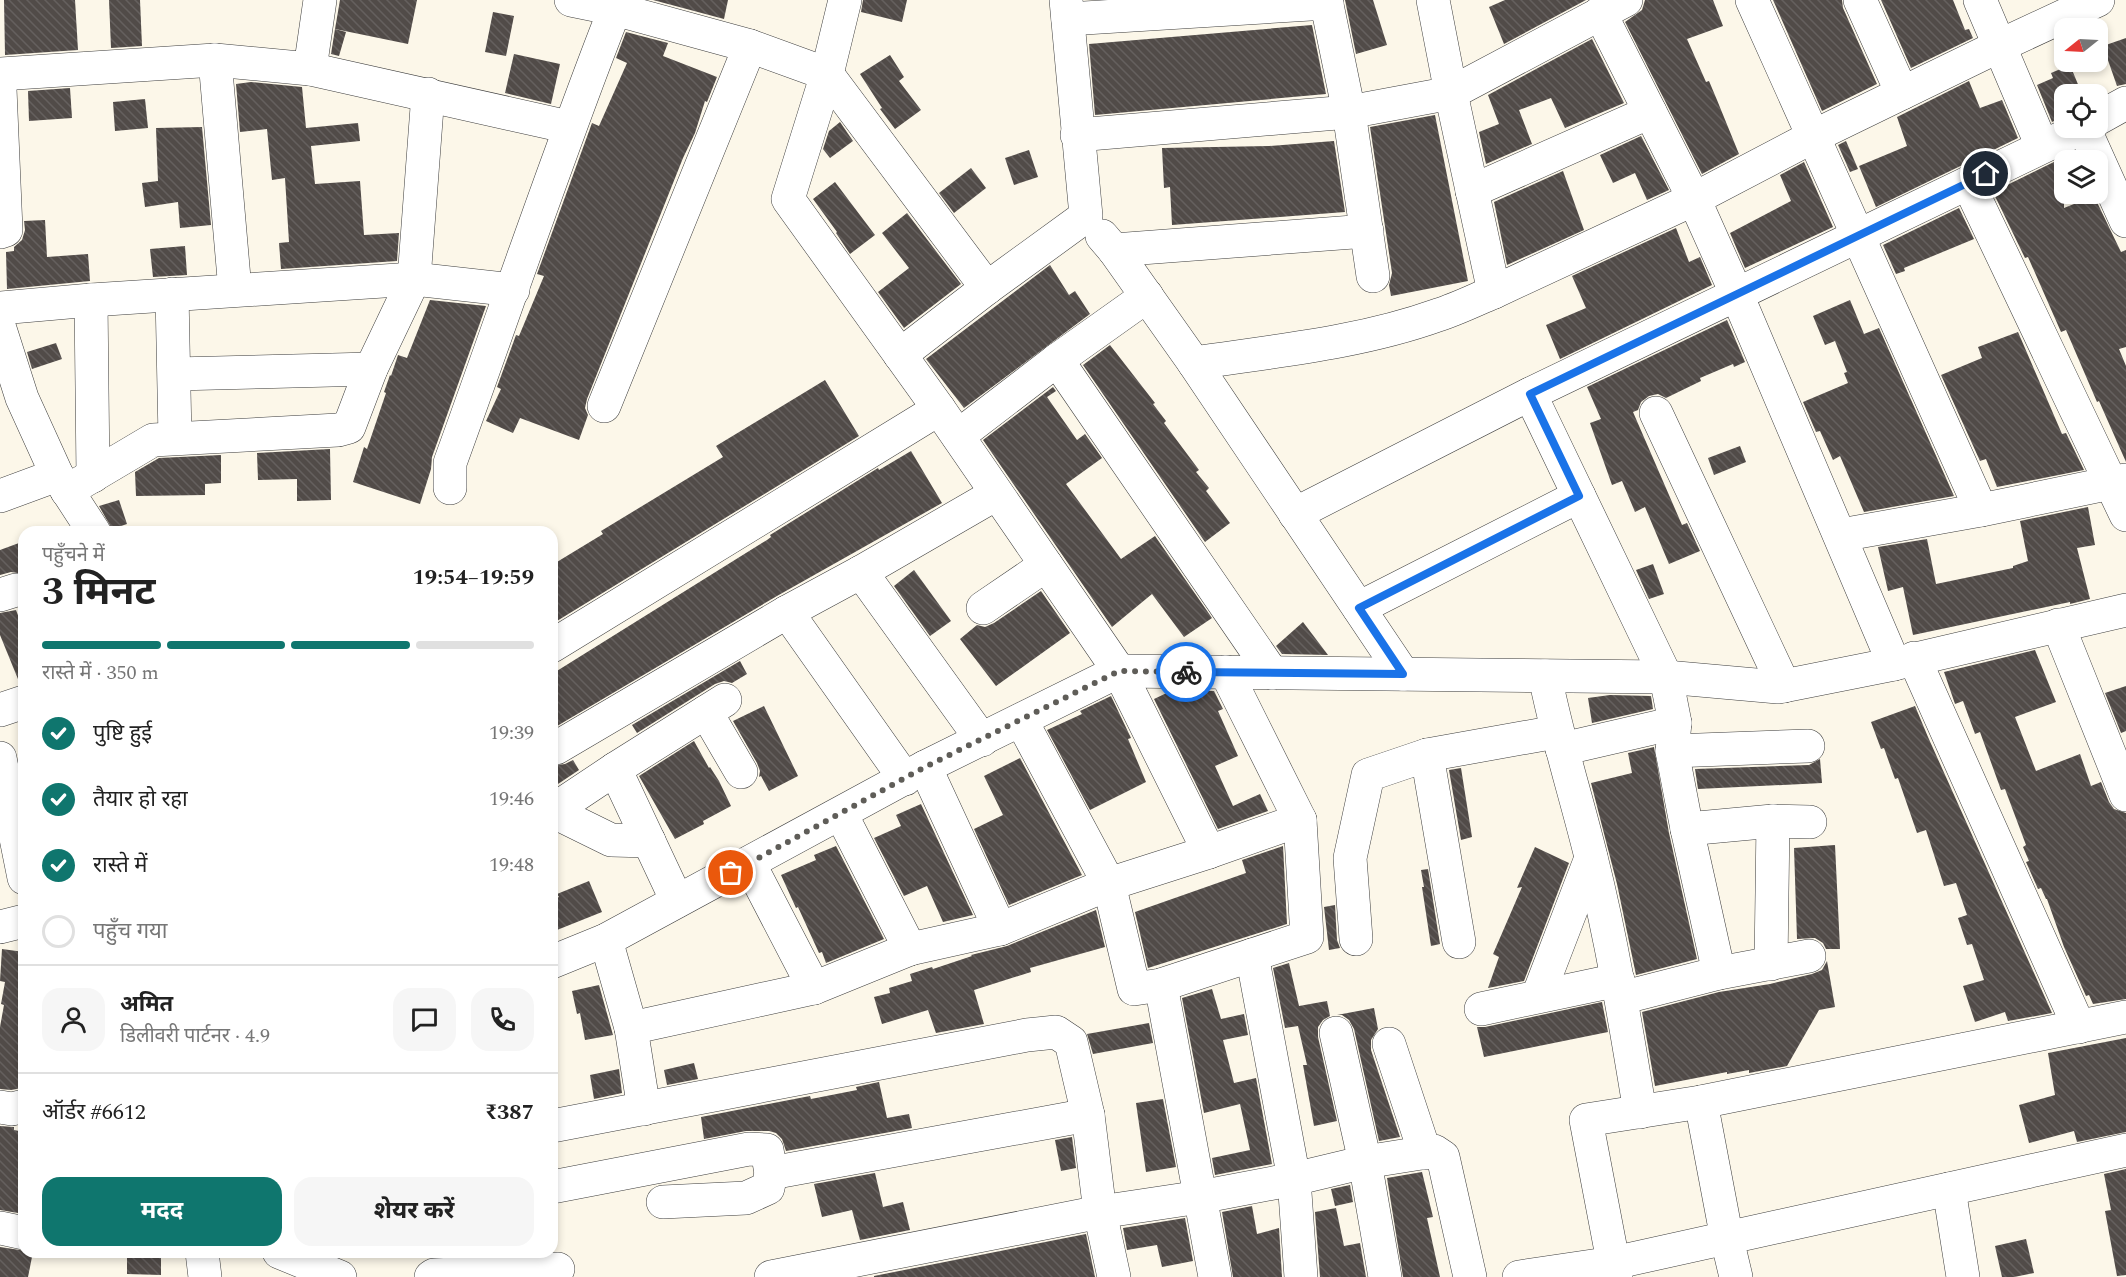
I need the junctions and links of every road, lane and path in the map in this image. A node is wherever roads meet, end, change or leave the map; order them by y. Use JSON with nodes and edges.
{"nodes":[{"id":1,"x":320,"y":0,"type":"edge"},
{"id":2,"x":571,"y":0,"type":"edge"},
{"id":3,"x":845,"y":0,"type":"edge"},
{"id":4,"x":1433,"y":0,"type":"edge"},
{"id":5,"x":1752,"y":0,"type":"edge"},
{"id":6,"x":1860,"y":0,"type":"edge"},
{"id":7,"x":1980,"y":0,"type":"edge"},
{"id":8,"x":2098,"y":0,"type":"edge"},
{"id":9,"x":1326,"y":2,"type":"edge"},
{"id":10,"x":1613,"y":6,"type":"edge"},
{"id":11,"x":615,"y":9,"type":"junction"},
{"id":12,"x":1067,"y":9,"type":"edge"},
{"id":13,"x":750,"y":46,"type":"junction"},
{"id":14,"x":1999,"y":46,"type":"junction"},
{"id":15,"x":215,"y":60,"type":"junction"},
{"id":16,"x":310,"y":69,"type":"junction"},
{"id":17,"x":0,"y":74,"type":"edge"},
{"id":18,"x":826,"y":74,"type":"junction"},
{"id":19,"x":0,"y":88,"type":"edge"},
{"id":20,"x":1451,"y":93,"type":"junction"},
{"id":21,"x":1902,"y":93,"type":"junction"},
{"id":22,"x":428,"y":94,"type":"junction"},
{"id":23,"x":2126,"y":103,"type":"edge"},
{"id":24,"x":1350,"y":112,"type":"junction"},
{"id":25,"x":1650,"y":112,"type":"junction"},
{"id":26,"x":2108,"y":113,"type":"edge"},
{"id":27,"x":569,"y":127,"type":"junction"},
{"id":28,"x":1077,"y":135,"type":"junction"},
{"id":29,"x":1814,"y":136,"type":"junction"},
{"id":30,"x":2060,"y":138,"type":"edge"},
{"id":31,"x":2088,"y":138,"type":"edge"},
{"id":32,"x":2042,"y":146,"type":"junction"},
{"id":33,"x":1968,"y":183,"type":"junction"},
{"id":34,"x":1472,"y":190,"type":"junction"},
{"id":35,"x":1694,"y":199,"type":"junction"},
{"id":36,"x":1086,"y":216,"type":"junction"},
{"id":37,"x":2126,"y":221,"type":"edge"},
{"id":38,"x":1368,"y":231,"type":"junction"},
{"id":39,"x":0,"y":232,"type":"edge"},
{"id":40,"x":1858,"y":236,"type":"junction"},
{"id":41,"x":1114,"y":250,"type":"junction"},
{"id":42,"x":1373,"y":276,"type":"dead end"},
{"id":43,"x":414,"y":279,"type":"junction"},
{"id":44,"x":987,"y":288,"type":"junction"},
{"id":45,"x":235,"y":290,"type":"junction"},
{"id":46,"x":513,"y":290,"type":"junction"},
{"id":47,"x":1494,"y":292,"type":"junction"},
{"id":48,"x":172,"y":294,"type":"junction"},
{"id":49,"x":1737,"y":295,"type":"junction"},
{"id":50,"x":1147,"y":296,"type":"junction"},
{"id":51,"x":91,"y":300,"type":"junction"},
{"id":52,"x":0,"y":308,"type":"edge"},
{"id":53,"x":0,"y":330,"type":"edge"},
{"id":54,"x":900,"y":356,"type":"junction"},
{"id":55,"x":1057,"y":360,"type":"junction"},
{"id":56,"x":1194,"y":363,"type":"junction"},
{"id":57,"x":371,"y":369,"type":"junction"},
{"id":58,"x":175,"y":374,"type":"junction"},
{"id":59,"x":1530,"y":394,"type":"junction"},
{"id":60,"x":11,"y":403,"type":"edge"},
{"id":61,"x":604,"y":406,"type":"dead end"},
{"id":62,"x":939,"y":409,"type":"junction"},
{"id":63,"x":1656,"y":413,"type":"dead end"},
{"id":64,"x":958,"y":436,"type":"junction"},
{"id":65,"x":175,"y":438,"type":"junction"},
{"id":66,"x":72,"y":481,"type":"junction"},
{"id":67,"x":2118,"y":481,"type":"edge"},
{"id":68,"x":450,"y":488,"type":"dead end"},
{"id":69,"x":996,"y":494,"type":"junction"},
{"id":70,"x":0,"y":496,"type":"edge"},
{"id":71,"x":1579,"y":496,"type":"junction"},
{"id":72,"x":1981,"y":510,"type":"junction"},
{"id":73,"x":1295,"y":514,"type":"junction"},
{"id":74,"x":2126,"y":515,"type":"edge"},
{"id":75,"x":91,"y":526,"type":"edge"},
{"id":76,"x":1841,"y":536,"type":"junction"},
{"id":77,"x":1046,"y":565,"type":"junction"},
{"id":78,"x":861,"y":573,"type":"junction"},
{"id":79,"x":983,"y":608,"type":"dead end"},
{"id":80,"x":1359,"y":608,"type":"junction"},
{"id":81,"x":2126,"y":610,"type":"edge"},
{"id":82,"x":787,"y":612,"type":"junction"},
{"id":83,"x":2058,"y":625,"type":"junction"},
{"id":84,"x":558,"y":642,"type":"edge"},
{"id":85,"x":1904,"y":661,"type":"junction"},
{"id":86,"x":1119,"y":671,"type":"junction"},
{"id":87,"x":1226,"y":672,"type":"junction"},
{"id":88,"x":1272,"y":673,"type":"junction"},
{"id":89,"x":1403,"y":674,"type":"junction"},
{"id":90,"x":1545,"y":676,"type":"junction"},
{"id":91,"x":1666,"y":677,"type":"junction"},
{"id":92,"x":1784,"y":686,"type":"junction"},
{"id":93,"x":18,"y":704,"type":"edge"},
{"id":94,"x":0,"y":710,"type":"edge"},
{"id":95,"x":1021,"y":720,"type":"junction"},
{"id":96,"x":1674,"y":737,"type":"junction"},
{"id":97,"x":982,"y":740,"type":"junction"},
{"id":98,"x":1559,"y":740,"type":"junction"},
{"id":99,"x":1808,"y":746,"type":"dead end"},
{"id":100,"x":558,"y":747,"type":"edge"},
{"id":101,"x":1427,"y":755,"type":"junction"},
{"id":102,"x":0,"y":758,"type":"edge"},
{"id":103,"x":615,"y":769,"type":"junction"},
{"id":104,"x":741,"y":772,"type":"dead end"},
{"id":105,"x":915,"y":773,"type":"junction"},
{"id":106,"x":2126,"y":795,"type":"edge"},
{"id":107,"x":558,"y":807,"type":"edge"},
{"id":108,"x":558,"y":814,"type":"edge"},
{"id":109,"x":841,"y":814,"type":"junction"},
{"id":110,"x":6,"y":819,"type":"edge"},
{"id":111,"x":1300,"y":820,"type":"junction"},
{"id":112,"x":1773,"y":821,"type":"junction"},
{"id":113,"x":1810,"y":822,"type":"dead end"},
{"id":114,"x":1687,"y":829,"type":"junction"},
{"id":115,"x":649,"y":841,"type":"junction"},
{"id":116,"x":1209,"y":852,"type":"junction"},
{"id":117,"x":18,"y":858,"type":"edge"},
{"id":118,"x":1592,"y":858,"type":"junction"},
{"id":119,"x":749,"y":863,"type":"junction"},
{"id":120,"x":1108,"y":884,"type":"junction"},
{"id":121,"x":677,"y":901,"type":"junction"},
{"id":122,"x":18,"y":922,"type":"edge"},
{"id":123,"x":0,"y":927,"type":"edge"},
{"id":124,"x":1000,"y":929,"type":"junction"},
{"id":125,"x":1356,"y":939,"type":"dead end"},
{"id":126,"x":606,"y":940,"type":"junction"},
{"id":127,"x":1459,"y":942,"type":"dead end"},
{"id":128,"x":910,"y":949,"type":"junction"},
{"id":129,"x":1252,"y":955,"type":"junction"},
{"id":130,"x":1809,"y":956,"type":"dead end"},
{"id":131,"x":558,"y":960,"type":"edge"},
{"id":132,"x":1771,"y":964,"type":"junction"},
{"id":133,"x":1719,"y":973,"type":"junction"},
{"id":134,"x":1161,"y":985,"type":"junction"},
{"id":135,"x":814,"y":988,"type":"junction"},
{"id":136,"x":1619,"y":989,"type":"junction"},
{"id":137,"x":1538,"y":996,"type":"junction"},
{"id":138,"x":1481,"y":1009,"type":"dead end"},
{"id":139,"x":2126,"y":1017,"type":"edge"},
{"id":140,"x":2079,"y":1027,"type":"junction"},
{"id":141,"x":631,"y":1028,"type":"junction"},
{"id":142,"x":1336,"y":1033,"type":"dead end"},
{"id":143,"x":1389,"y":1044,"type":"dead end"},
{"id":144,"x":1701,"y":1102,"type":"junction"},
{"id":145,"x":0,"y":1107,"type":"edge"},
{"id":146,"x":18,"y":1108,"type":"edge"},
{"id":147,"x":644,"y":1109,"type":"junction"},
{"id":148,"x":1640,"y":1112,"type":"junction"},
{"id":149,"x":1088,"y":1115,"type":"junction"},
{"id":150,"x":558,"y":1125,"type":"edge"},
{"id":151,"x":2126,"y":1150,"type":"edge"},
{"id":152,"x":1425,"y":1153,"type":"junction"},
{"id":153,"x":1365,"y":1162,"type":"junction"},
{"id":154,"x":771,"y":1173,"type":"junction"},
{"id":155,"x":1294,"y":1179,"type":"junction"},
{"id":156,"x":558,"y":1186,"type":"edge"},
{"id":157,"x":1949,"y":1189,"type":"junction"},
{"id":158,"x":1200,"y":1197,"type":"junction"},
{"id":159,"x":663,"y":1202,"type":"dead end"},
{"id":160,"x":1100,"y":1212,"type":"junction"},
{"id":161,"x":0,"y":1228,"type":"edge"},
{"id":162,"x":18,"y":1232,"type":"edge"},
{"id":163,"x":1727,"y":1239,"type":"junction"},
{"id":164,"x":203,"y":1258,"type":"edge"},
{"id":165,"x":294,"y":1258,"type":"edge"},
{"id":166,"x":499,"y":1262,"type":"edge"},
{"id":167,"x":558,"y":1269,"type":"dead end"},
{"id":168,"x":1614,"y":1270,"type":"edge"},
{"id":169,"x":205,"y":1277,"type":"edge"},
{"id":170,"x":340,"y":1277,"type":"edge"},
{"id":171,"x":431,"y":1277,"type":"edge"},
{"id":172,"x":774,"y":1277,"type":"edge"},
{"id":173,"x":1114,"y":1277,"type":"edge"},
{"id":174,"x":1215,"y":1277,"type":"edge"},
{"id":175,"x":1301,"y":1277,"type":"edge"},
{"id":176,"x":1385,"y":1277,"type":"edge"},
{"id":177,"x":1470,"y":1277,"type":"edge"},
{"id":178,"x":1519,"y":1277,"type":"edge"},
{"id":179,"x":1736,"y":1277,"type":"edge"},
{"id":180,"x":1964,"y":1277,"type":"edge"}],
"edges":[{"from":1,"to":16,"type":"street"},
{"from":2,"to":11,"type":"street"},
{"from":3,"to":18,"type":"street"},
{"from":4,"to":20,"type":"street"},
{"from":5,"to":29,"type":"street"},
{"from":6,"to":21,"type":"street"},
{"from":7,"to":14,"type":"street"},
{"from":8,"to":14,"type":"street"},
{"from":9,"to":12,"type":"street"},
{"from":9,"to":24,"type":"street"},
{"from":10,"to":20,"type":"street"},
{"from":10,"to":25,"type":"street"},
{"from":11,"to":13,"type":"street"},
{"from":11,"to":27,"type":"street"},
{"from":12,"to":28,"type":"street"},
{"from":13,"to":18,"type":"street"},
{"from":13,"to":61,"type":"street"},
{"from":14,"to":21,"type":"street"},
{"from":14,"to":32,"type":"street"},
{"from":15,"to":16,"type":"street"},
{"from":15,"to":17,"type":"street"},
{"from":15,"to":45,"type":"street"},
{"from":16,"to":22,"type":"street"},
{"from":18,"to":44,"type":"street"},
{"from":18,"to":54,"type":"street"},
{"from":19,"to":39,"type":"street"},
{"from":20,"to":24,"type":"street"},
{"from":20,"to":34,"type":"street"},
{"from":21,"to":29,"type":"street"},
{"from":22,"to":27,"type":"street"},
{"from":22,"to":43,"type":"street"},
{"from":23,"to":26,"type":"street"},
{"from":24,"to":28,"type":"street"},
{"from":24,"to":38,"type":"street"},
{"from":25,"to":34,"type":"street"},
{"from":25,"to":35,"type":"street"},
{"from":27,"to":46,"type":"street"},
{"from":28,"to":36,"type":"street"},
{"from":29,"to":35,"type":"street"},
{"from":29,"to":40,"type":"street"},
{"from":30,"to":32,"type":"street"},
{"from":31,"to":37,"type":"street"},
{"from":32,"to":33,"type":"street"},
{"from":33,"to":40,"type":"street"},
{"from":33,"to":67,"type":"street"},
{"from":34,"to":47,"type":"street"},
{"from":35,"to":47,"type":"street"},
{"from":35,"to":49,"type":"street"},
{"from":36,"to":41,"type":"street"},
{"from":36,"to":44,"type":"street"},
{"from":38,"to":41,"type":"street"},
{"from":38,"to":42,"type":"street"},
{"from":40,"to":49,"type":"street"},
{"from":40,"to":72,"type":"street"},
{"from":41,"to":50,"type":"street"},
{"from":43,"to":45,"type":"street"},
{"from":43,"to":46,"type":"street"},
{"from":43,"to":57,"type":"street"},
{"from":44,"to":54,"type":"street"},
{"from":45,"to":48,"type":"street"},
{"from":46,"to":68,"type":"street"},
{"from":47,"to":56,"type":"street"},
{"from":48,"to":51,"type":"street"},
{"from":48,"to":58,"type":"street"},
{"from":49,"to":59,"type":"street"},
{"from":49,"to":76,"type":"street"},
{"from":50,"to":55,"type":"street"},
{"from":50,"to":56,"type":"street"},
{"from":51,"to":52,"type":"street"},
{"from":51,"to":66,"type":"street"},
{"from":53,"to":60,"type":"street"},
{"from":54,"to":62,"type":"street"},
{"from":55,"to":64,"type":"street"},
{"from":55,"to":88,"type":"street"},
{"from":56,"to":73,"type":"street"},
{"from":57,"to":58,"type":"street"},
{"from":57,"to":65,"type":"street"},
{"from":58,"to":65,"type":"street"},
{"from":59,"to":71,"type":"street"},
{"from":59,"to":73,"type":"street"},
{"from":60,"to":66,"type":"street"},
{"from":62,"to":64,"type":"street"},
{"from":62,"to":84,"type":"street"},
{"from":63,"to":92,"type":"street"},
{"from":64,"to":69,"type":"street"},
{"from":65,"to":66,"type":"street"},
{"from":66,"to":70,"type":"street"},
{"from":66,"to":75,"type":"street"},
{"from":67,"to":72,"type":"street"},
{"from":67,"to":74,"type":"street"},
{"from":69,"to":77,"type":"street"},
{"from":69,"to":78,"type":"street"},
{"from":71,"to":80,"type":"street"},
{"from":71,"to":91,"type":"street"},
{"from":72,"to":76,"type":"street"},
{"from":73,"to":80,"type":"street"},
{"from":76,"to":85,"type":"street"},
{"from":77,"to":79,"type":"street"},
{"from":77,"to":86,"type":"street"},
{"from":78,"to":82,"type":"street"},
{"from":78,"to":97,"type":"street"},
{"from":80,"to":89,"type":"street"},
{"from":81,"to":83,"type":"street"},
{"from":82,"to":100,"type":"street"},
{"from":82,"to":105,"type":"street"},
{"from":83,"to":85,"type":"street"},
{"from":83,"to":106,"type":"street"},
{"from":85,"to":92,"type":"street"},
{"from":85,"to":140,"type":"street"},
{"from":86,"to":87,"type":"street"},
{"from":86,"to":95,"type":"street"},
{"from":86,"to":116,"type":"street"},
{"from":87,"to":88,"type":"street"},
{"from":87,"to":111,"type":"street"},
{"from":88,"to":89,"type":"street"},
{"from":89,"to":90,"type":"street"},
{"from":90,"to":91,"type":"street"},
{"from":90,"to":98,"type":"street"},
{"from":91,"to":92,"type":"street"},
{"from":91,"to":96,"type":"street"},
{"from":93,"to":94,"type":"street"},
{"from":95,"to":97,"type":"street"},
{"from":95,"to":120,"type":"street"},
{"from":96,"to":98,"type":"street"},
{"from":96,"to":99,"type":"street"},
{"from":96,"to":114,"type":"street"},
{"from":97,"to":105,"type":"street"},
{"from":98,"to":101,"type":"street"},
{"from":98,"to":118,"type":"street"},
{"from":101,"to":125,"type":"street"},
{"from":101,"to":127,"type":"street"},
{"from":102,"to":110,"type":"street"},
{"from":103,"to":104,"type":"street"},
{"from":103,"to":107,"type":"street"},
{"from":103,"to":115,"type":"street"},
{"from":105,"to":109,"type":"street"},
{"from":105,"to":124,"type":"street"},
{"from":108,"to":115,"type":"street"},
{"from":109,"to":119,"type":"street"},
{"from":109,"to":128,"type":"street"},
{"from":110,"to":117,"type":"street"},
{"from":111,"to":116,"type":"street"},
{"from":111,"to":129,"type":"street"},
{"from":112,"to":113,"type":"street"},
{"from":112,"to":114,"type":"street"},
{"from":112,"to":132,"type":"street"},
{"from":114,"to":133,"type":"street"},
{"from":115,"to":121,"type":"street"},
{"from":116,"to":120,"type":"street"},
{"from":118,"to":136,"type":"street"},
{"from":118,"to":137,"type":"street"},
{"from":119,"to":121,"type":"street"},
{"from":119,"to":135,"type":"street"},
{"from":120,"to":124,"type":"street"},
{"from":120,"to":134,"type":"street"},
{"from":121,"to":126,"type":"street"},
{"from":122,"to":123,"type":"street"},
{"from":124,"to":128,"type":"street"},
{"from":126,"to":131,"type":"street"},
{"from":126,"to":141,"type":"street"},
{"from":128,"to":135,"type":"street"},
{"from":129,"to":134,"type":"street"},
{"from":129,"to":155,"type":"street"},
{"from":130,"to":132,"type":"street"},
{"from":132,"to":133,"type":"street"},
{"from":133,"to":136,"type":"street"},
{"from":134,"to":158,"type":"street"},
{"from":135,"to":141,"type":"street"},
{"from":136,"to":137,"type":"street"},
{"from":136,"to":148,"type":"street"},
{"from":137,"to":138,"type":"street"},
{"from":139,"to":140,"type":"street"},
{"from":140,"to":144,"type":"street"},
{"from":141,"to":147,"type":"street"},
{"from":142,"to":153,"type":"street"},
{"from":143,"to":152,"type":"street"},
{"from":144,"to":148,"type":"street"},
{"from":144,"to":163,"type":"street"},
{"from":145,"to":146,"type":"street"},
{"from":147,"to":149,"type":"street"},
{"from":147,"to":150,"type":"street"},
{"from":148,"to":168,"type":"street"},
{"from":149,"to":154,"type":"street"},
{"from":149,"to":160,"type":"street"},
{"from":151,"to":157,"type":"street"},
{"from":152,"to":153,"type":"street"},
{"from":152,"to":177,"type":"street"},
{"from":153,"to":155,"type":"street"},
{"from":153,"to":176,"type":"street"},
{"from":154,"to":156,"type":"street"},
{"from":154,"to":159,"type":"street"},
{"from":155,"to":158,"type":"street"},
{"from":155,"to":175,"type":"street"},
{"from":157,"to":163,"type":"street"},
{"from":157,"to":180,"type":"street"},
{"from":158,"to":160,"type":"street"},
{"from":158,"to":174,"type":"street"},
{"from":160,"to":172,"type":"street"},
{"from":160,"to":173,"type":"street"},
{"from":161,"to":162,"type":"street"},
{"from":163,"to":168,"type":"street"},
{"from":163,"to":179,"type":"street"},
{"from":164,"to":169,"type":"street"},
{"from":165,"to":170,"type":"street"},
{"from":166,"to":167,"type":"street"},
{"from":166,"to":171,"type":"street"},
{"from":168,"to":178,"type":"street"}]}
